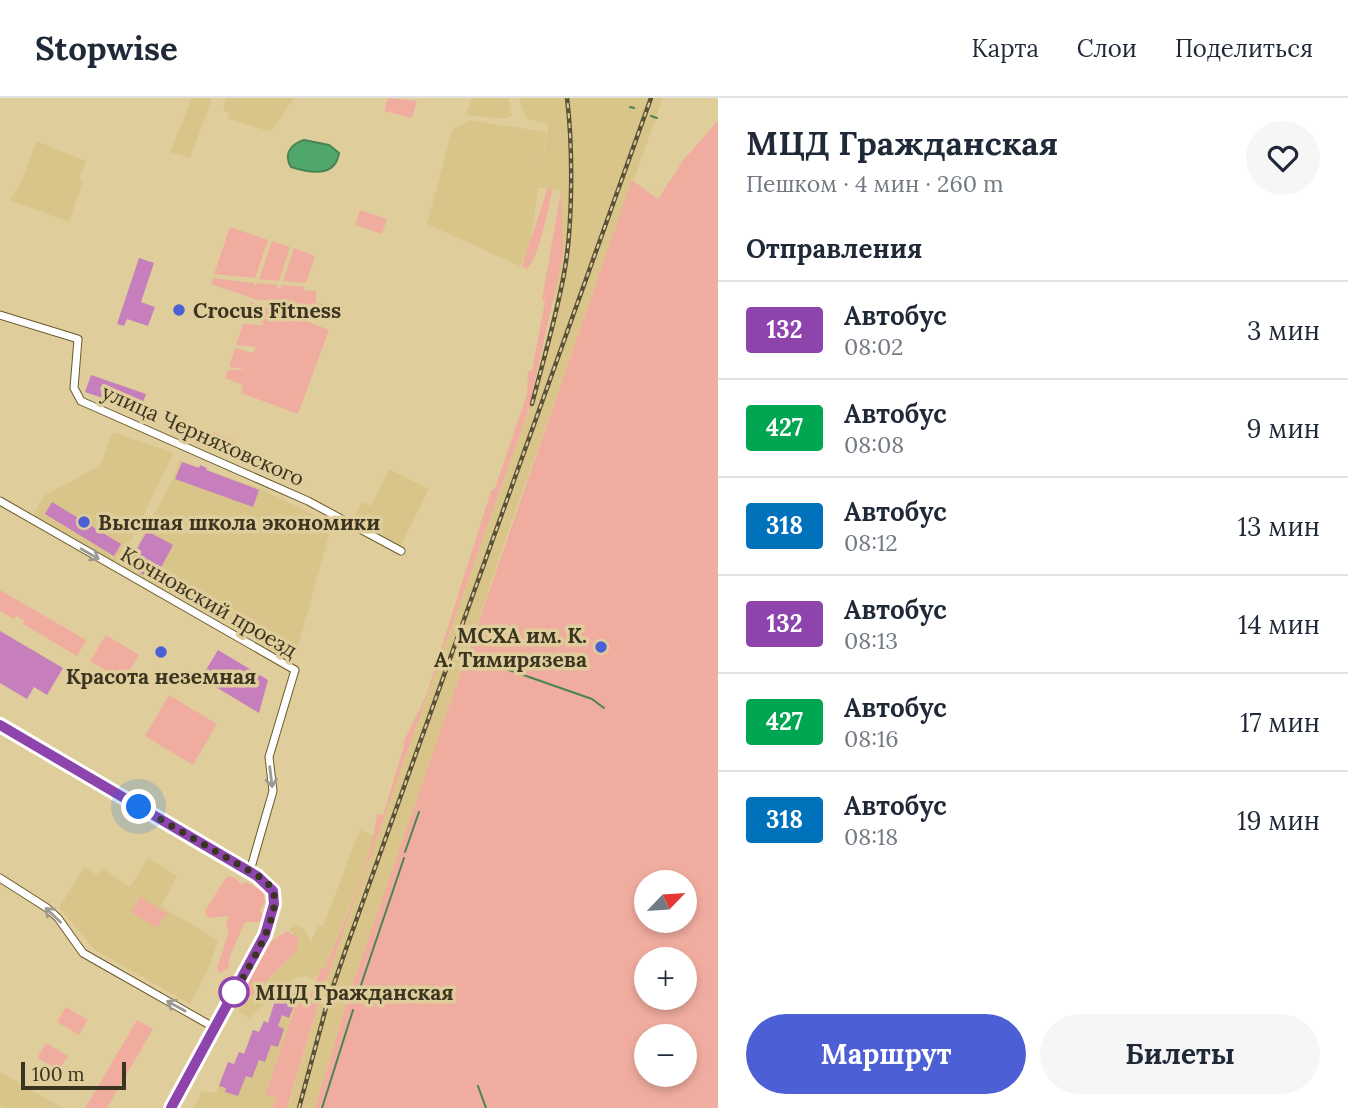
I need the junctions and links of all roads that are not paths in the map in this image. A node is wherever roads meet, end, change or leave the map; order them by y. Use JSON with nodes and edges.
{"nodes":[{"id":1,"x":0,"y":315,"type":"edge"},
{"id":2,"x":0,"y":501,"type":"edge"},
{"id":3,"x":401,"y":551,"type":"dead end"},
{"id":4,"x":0,"y":725,"type":"edge"},
{"id":5,"x":250,"y":871,"type":"junction"},
{"id":6,"x":0,"y":878,"type":"edge"},
{"id":7,"x":215,"y":1028,"type":"junction"},
{"id":8,"x":171,"y":1108,"type":"edge"}],
"edges":[{"from":1,"to":3,"type":"street","name":"улица Черняховского"},
{"from":2,"to":5,"type":"street","name":"Кочновский проезд","one_way":true},
{"from":4,"to":5,"type":"street"},
{"from":5,"to":7,"type":"street"},
{"from":7,"to":6,"type":"street","one_way":true},
{"from":7,"to":8,"type":"street"}]}
